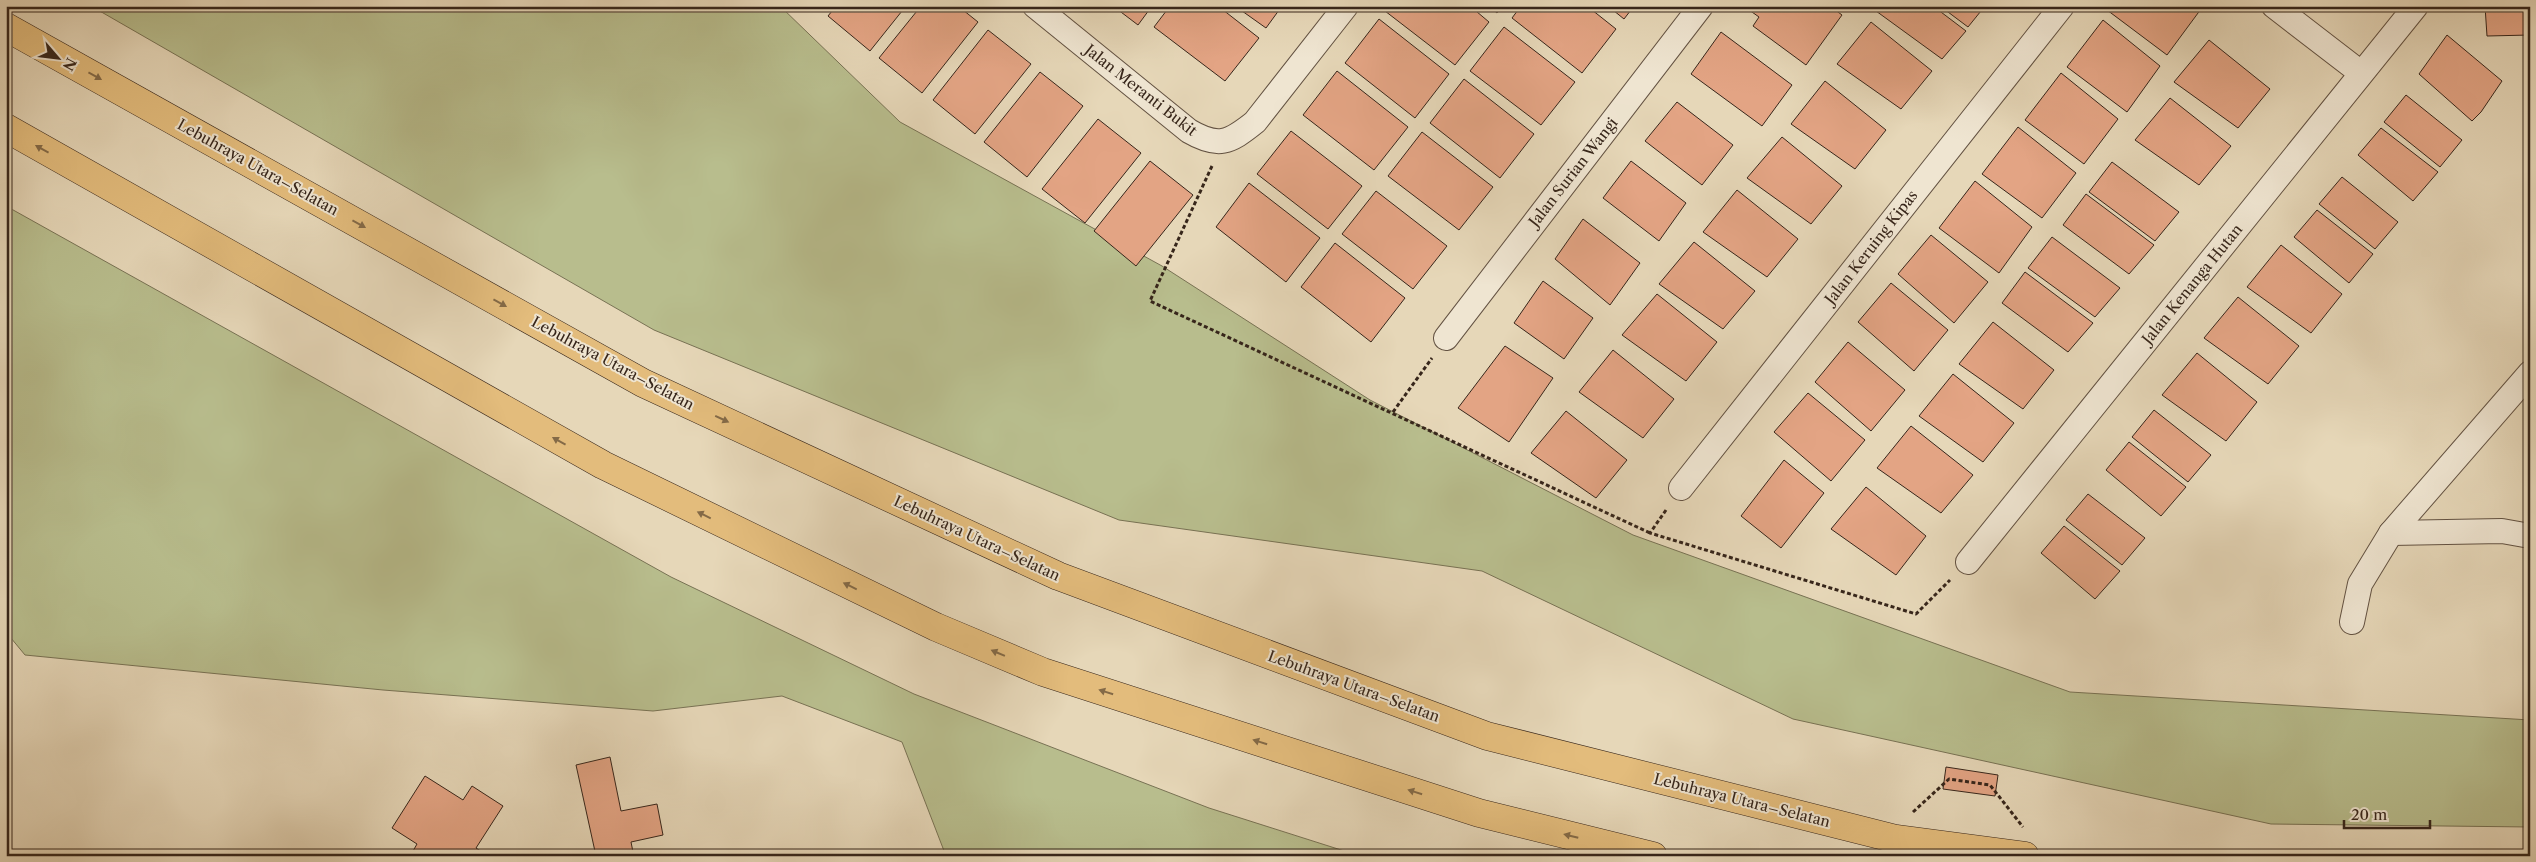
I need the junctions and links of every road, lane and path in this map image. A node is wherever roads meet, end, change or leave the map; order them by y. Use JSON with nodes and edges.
{"nodes":[{"id":1,"x":1035,"y":6,"type":"edge"},
{"id":2,"x":1346,"y":6,"type":"edge"},
{"id":3,"x":1701,"y":6,"type":"edge"},
{"id":4,"x":2062,"y":6,"type":"edge"},
{"id":5,"x":2274,"y":6,"type":"edge"},
{"id":6,"x":2416,"y":6,"type":"edge"},
{"id":7,"x":6,"y":27,"type":"edge"},
{"id":8,"x":2361,"y":74,"type":"junction"},
{"id":9,"x":6,"y":128,"type":"edge"},
{"id":10,"x":1223,"y":142,"type":"junction"},
{"id":11,"x":1446,"y":338,"type":"joint"},
{"id":12,"x":2530,"y":373,"type":"edge"},
{"id":13,"x":1394,"y":412,"type":"junction"},
{"id":14,"x":1681,"y":488,"type":"joint"},
{"id":15,"x":1650,"y":532,"type":"junction"},
{"id":16,"x":2391,"y":533,"type":"junction"},
{"id":17,"x":2530,"y":536,"type":"edge"},
{"id":18,"x":1968,"y":562,"type":"joint"},
{"id":19,"x":2352,"y":622,"type":"dead end"},
{"id":20,"x":1886,"y":836,"type":"junction"},
{"id":21,"x":2026,"y":844,"type":"edge"},
{"id":22,"x":1653,"y":856,"type":"edge"}],
"edges":[{"from":1,"to":10,"type":"street","name":"Jalan Meranti Bukit"},
{"from":2,"to":10,"type":"street"},
{"from":3,"to":11,"type":"street","name":"Jalan Surian Wangi"},
{"from":4,"to":14,"type":"street","name":"Jalan Keruing Kipas"},
{"from":5,"to":8,"type":"street"},
{"from":6,"to":8,"type":"street","name":"Jalan Kenanga Hutan"},
{"from":7,"to":20,"type":"highway","name":"Lebuhraya Utara–Selatan","one_way":true},
{"from":8,"to":18,"type":"street","name":"Jalan Kenanga Hutan"},
{"from":22,"to":9,"type":"highway","one_way":true},
{"from":10,"to":13,"type":"path"},
{"from":11,"to":13,"type":"path"},
{"from":12,"to":16,"type":"street"},
{"from":13,"to":15,"type":"path"},
{"from":14,"to":15,"type":"path"},
{"from":15,"to":18,"type":"path"},
{"from":16,"to":17,"type":"street"},
{"from":16,"to":19,"type":"street"},
{"from":20,"to":21,"type":"highway","name":"Lebuhraya Utara–Selatan"},
{"from":20,"to":21,"type":"path"}]}
